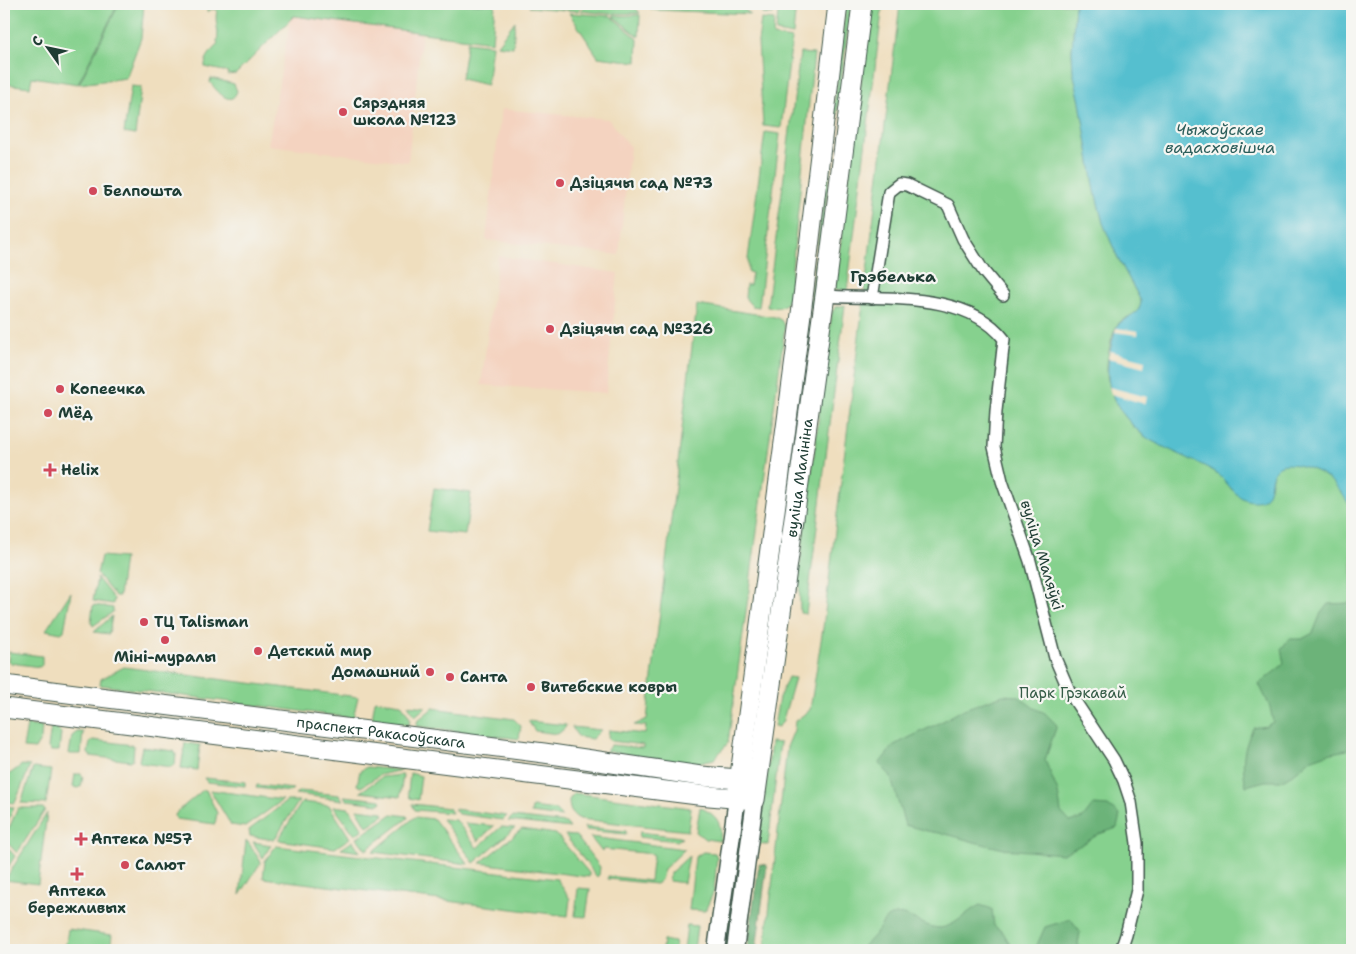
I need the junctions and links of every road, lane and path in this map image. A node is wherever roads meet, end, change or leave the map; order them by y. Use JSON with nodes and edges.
{"nodes":[{"id":1,"x":838,"y":4,"type":"edge"},
{"id":2,"x":862,"y":4,"type":"edge"},
{"id":3,"x":825,"y":296,"type":"junction"},
{"id":4,"x":1003,"y":296,"type":"dead end"},
{"id":5,"x":872,"y":298,"type":"junction"},
{"id":6,"x":800,"y":314,"type":"junction"},
{"id":7,"x":822,"y":317,"type":"junction"},
{"id":8,"x":4,"y":685,"type":"edge"},
{"id":9,"x":4,"y":708,"type":"edge"},
{"id":10,"x":749,"y":780,"type":"junction"},
{"id":11,"x":746,"y":799,"type":"junction"},
{"id":12,"x":716,"y":950,"type":"edge"},
{"id":13,"x":735,"y":950,"type":"edge"},
{"id":14,"x":1121,"y":950,"type":"edge"}],
"edges":[{"from":1,"to":6,"type":"main road","name":"вуліца Малініна"},
{"from":2,"to":3,"type":"main road","name":"вуліца Малініна"},
{"from":3,"to":5,"type":"street","name":"вуліца Маляўкі"},
{"from":3,"to":7,"type":"main road","name":"вуліца Малініна"},
{"from":4,"to":5,"type":"street"},
{"from":5,"to":14,"type":"street","name":"вуліца Маляўкі"},
{"from":6,"to":7,"type":"main road"},
{"from":6,"to":10,"type":"main road","name":"вуліца Малініна"},
{"from":7,"to":10,"type":"main road","name":"вуліца Малініна"},
{"from":8,"to":10,"type":"main road","name":"праспект Ракасоўскага"},
{"from":9,"to":11,"type":"main road","name":"праспект Ракасоўскага"},
{"from":10,"to":11,"type":"main road","name":"вуліца Малініна"},
{"from":11,"to":12,"type":"main road","name":"вуліца Малініна"},
{"from":11,"to":13,"type":"main road","name":"вуліца Малініна"}]}
